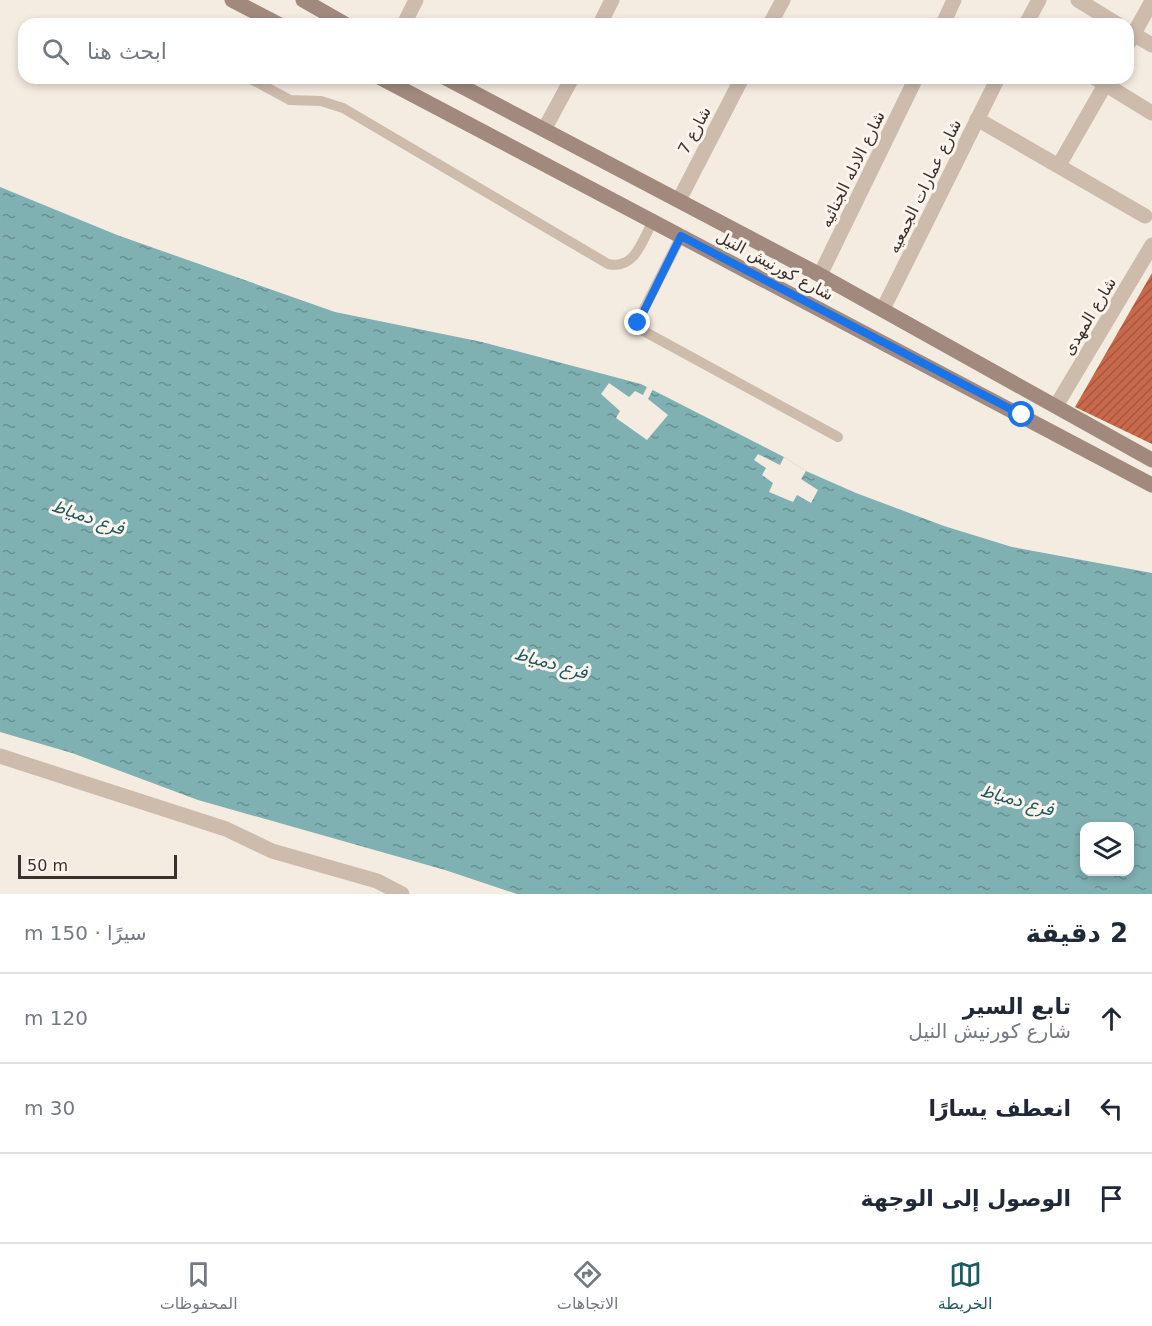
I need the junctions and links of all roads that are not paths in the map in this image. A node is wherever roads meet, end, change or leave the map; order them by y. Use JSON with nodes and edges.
{"nodes":[{"id":1,"x":232,"y":0,"type":"edge"},
{"id":2,"x":303,"y":0,"type":"edge"},
{"id":3,"x":416,"y":0,"type":"edge"},
{"id":4,"x":612,"y":0,"type":"edge"},
{"id":5,"x":783,"y":0,"type":"edge"},
{"id":6,"x":954,"y":0,"type":"edge"},
{"id":7,"x":1039,"y":0,"type":"edge"},
{"id":8,"x":1078,"y":0,"type":"edge"},
{"id":9,"x":1152,"y":1,"type":"edge"},
{"id":10,"x":266,"y":18,"type":"edge"},
{"id":11,"x":334,"y":18,"type":"edge"},
{"id":12,"x":407,"y":18,"type":"edge"},
{"id":13,"x":603,"y":18,"type":"edge"},
{"id":14,"x":773,"y":18,"type":"edge"},
{"id":15,"x":946,"y":18,"type":"edge"},
{"id":16,"x":1029,"y":18,"type":"edge"},
{"id":17,"x":1107,"y":18,"type":"edge"},
{"id":18,"x":1134,"y":30,"type":"edge"},
{"id":19,"x":1134,"y":38,"type":"edge"},
{"id":20,"x":1152,"y":45,"type":"edge"},
{"id":21,"x":260,"y":84,"type":"edge"},
{"id":22,"x":392,"y":84,"type":"edge"},
{"id":23,"x":458,"y":84,"type":"edge"},
{"id":24,"x":569,"y":84,"type":"edge"},
{"id":25,"x":739,"y":84,"type":"edge"},
{"id":26,"x":913,"y":84,"type":"edge"},
{"id":27,"x":995,"y":84,"type":"edge"},
{"id":28,"x":1101,"y":84,"type":"edge"},
{"id":29,"x":1109,"y":84,"type":"edge"},
{"id":30,"x":1152,"y":113,"type":"edge"},
{"id":31,"x":977,"y":119,"type":"junction"},
{"id":32,"x":545,"y":128,"type":"junction"},
{"id":33,"x":1059,"y":165,"type":"junction"},
{"id":34,"x":678,"y":200,"type":"junction"},
{"id":35,"x":1145,"y":216,"type":"dead end"},
{"id":36,"x":653,"y":221,"type":"junction"},
{"id":37,"x":681,"y":236,"type":"junction"},
{"id":38,"x":1152,"y":245,"type":"edge"},
{"id":39,"x":820,"y":275,"type":"junction"},
{"id":40,"x":883,"y":309,"type":"junction"},
{"id":41,"x":1056,"y":406,"type":"junction"},
{"id":42,"x":838,"y":437,"type":"dead end"},
{"id":43,"x":1152,"y":460,"type":"edge"},
{"id":44,"x":1152,"y":485,"type":"edge"},
{"id":45,"x":0,"y":756,"type":"edge"},
{"id":46,"x":402,"y":894,"type":"edge"}],
"edges":[{"from":1,"to":10,"type":"main road"},
{"from":2,"to":11,"type":"main road"},
{"from":3,"to":12,"type":"street"},
{"from":4,"to":13,"type":"street"},
{"from":5,"to":14,"type":"street"},
{"from":6,"to":15,"type":"street"},
{"from":7,"to":16,"type":"street"},
{"from":8,"to":17,"type":"street"},
{"from":9,"to":18,"type":"street"},
{"from":19,"to":20,"type":"street"},
{"from":21,"to":36,"type":"lane"},
{"from":22,"to":36,"type":"main road","name":"شارع كورنيش النيل"},
{"from":23,"to":32,"type":"main road","name":"شارع كورنيش النيل"},
{"from":24,"to":32,"type":"street"},
{"from":25,"to":34,"type":"street","name":"شارع 7"},
{"from":26,"to":39,"type":"street","name":"شارع الادله الجنائيه"},
{"from":27,"to":31,"type":"street","name":"شارع عمارات الجمعيه"},
{"from":28,"to":33,"type":"street"},
{"from":29,"to":30,"type":"street"},
{"from":31,"to":33,"type":"street"},
{"from":31,"to":40,"type":"street","name":"شارع عمارات الجمعيه"},
{"from":32,"to":34,"type":"main road","name":"شارع كورنيش النيل"},
{"from":33,"to":35,"type":"street"},
{"from":34,"to":39,"type":"main road","name":"شارع كورنيش النيل"},
{"from":36,"to":37,"type":"main road","name":"شارع كورنيش النيل"},
{"from":37,"to":42,"type":"lane"},
{"from":37,"to":44,"type":"main road","name":"شارع كورنيش النيل"},
{"from":38,"to":41,"type":"street","name":"شارع المهدى"},
{"from":39,"to":40,"type":"main road","name":"شارع كورنيش النيل"},
{"from":40,"to":41,"type":"main road","name":"شارع كورنيش النيل"},
{"from":41,"to":43,"type":"main road","name":"شارع كورنيش النيل"},
{"from":45,"to":46,"type":"street"}]}
